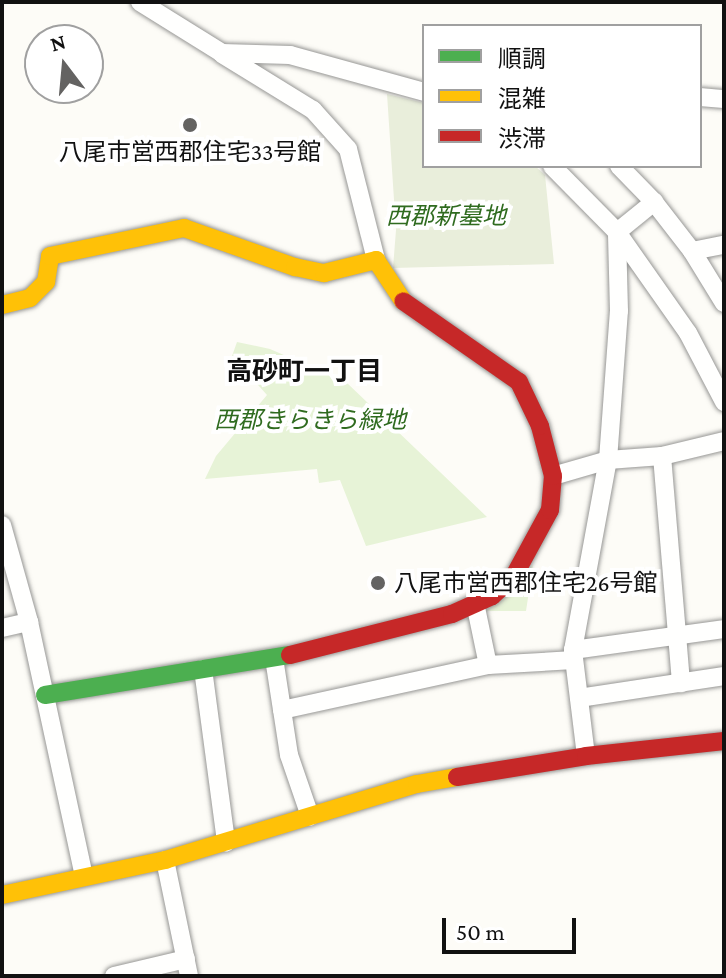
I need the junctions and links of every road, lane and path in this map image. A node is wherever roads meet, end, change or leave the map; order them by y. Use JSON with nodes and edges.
{"nodes":[{"id":1,"x":140,"y":2,"type":"edge"},
{"id":2,"x":222,"y":53,"type":"junction"},
{"id":3,"x":422,"y":91,"type":"edge"},
{"id":4,"x":702,"y":97,"type":"edge"},
{"id":5,"x":724,"y":99,"type":"edge"},
{"id":6,"x":554,"y":168,"type":"edge"},
{"id":7,"x":621,"y":168,"type":"edge"},
{"id":8,"x":654,"y":202,"type":"junction"},
{"id":9,"x":617,"y":232,"type":"junction"},
{"id":10,"x":724,"y":245,"type":"edge"},
{"id":11,"x":692,"y":251,"type":"junction"},
{"id":12,"x":376,"y":260,"type":"junction"},
{"id":13,"x":724,"y":303,"type":"edge"},
{"id":14,"x":2,"y":305,"type":"edge"},
{"id":15,"x":724,"y":402,"type":"edge"},
{"id":16,"x":724,"y":441,"type":"edge"},
{"id":17,"x":662,"y":456,"type":"junction"},
{"id":18,"x":608,"y":460,"type":"junction"},
{"id":19,"x":553,"y":476,"type":"junction"},
{"id":20,"x":2,"y":525,"type":"edge"},
{"id":21,"x":475,"y":603,"type":"junction"},
{"id":22,"x":29,"y":622,"type":"junction"},
{"id":23,"x":2,"y":628,"type":"edge"},
{"id":24,"x":724,"y":629,"type":"edge"},
{"id":25,"x":679,"y":636,"type":"junction"},
{"id":26,"x":573,"y":655,"type":"junction"},
{"id":27,"x":274,"y":658,"type":"junction"},
{"id":28,"x":488,"y":665,"type":"junction"},
{"id":29,"x":203,"y":669,"type":"junction"},
{"id":30,"x":724,"y":676,"type":"edge"},
{"id":31,"x":681,"y":683,"type":"junction"},
{"id":32,"x":45,"y":695,"type":"junction"},
{"id":33,"x":579,"y":698,"type":"junction"},
{"id":34,"x":282,"y":710,"type":"junction"},
{"id":35,"x":724,"y":741,"type":"edge"},
{"id":36,"x":586,"y":756,"type":"junction"},
{"id":37,"x":310,"y":816,"type":"junction"},
{"id":38,"x":226,"y":842,"type":"junction"},
{"id":39,"x":165,"y":860,"type":"junction"},
{"id":40,"x":84,"y":876,"type":"junction"},
{"id":41,"x":2,"y":895,"type":"edge"},
{"id":42,"x":187,"y":967,"type":"edge"},
{"id":43,"x":114,"y":976,"type":"edge"}],
"edges":[{"from":1,"to":2,"type":"street"},
{"from":2,"to":3,"type":"street"},
{"from":2,"to":12,"type":"street"},
{"from":4,"to":5,"type":"street"},
{"from":6,"to":9,"type":"street"},
{"from":7,"to":8,"type":"street"},
{"from":8,"to":9,"type":"street"},
{"from":8,"to":11,"type":"street"},
{"from":9,"to":15,"type":"street"},
{"from":9,"to":18,"type":"street"},
{"from":10,"to":11,"type":"street"},
{"from":11,"to":13,"type":"street"},
{"from":12,"to":14,"type":"street"},
{"from":12,"to":19,"type":"street"},
{"from":16,"to":17,"type":"street"},
{"from":17,"to":18,"type":"street"},
{"from":17,"to":25,"type":"street"},
{"from":18,"to":19,"type":"street"},
{"from":18,"to":26,"type":"street"},
{"from":19,"to":21,"type":"street"},
{"from":20,"to":22,"type":"street"},
{"from":21,"to":27,"type":"street"},
{"from":21,"to":28,"type":"street"},
{"from":22,"to":23,"type":"street"},
{"from":22,"to":32,"type":"street"},
{"from":24,"to":25,"type":"street"},
{"from":25,"to":26,"type":"street"},
{"from":25,"to":31,"type":"street"},
{"from":26,"to":28,"type":"street"},
{"from":26,"to":33,"type":"street"},
{"from":27,"to":29,"type":"street"},
{"from":27,"to":34,"type":"street"},
{"from":28,"to":34,"type":"street"},
{"from":29,"to":32,"type":"street"},
{"from":29,"to":38,"type":"street"},
{"from":30,"to":31,"type":"street"},
{"from":31,"to":33,"type":"street"},
{"from":32,"to":40,"type":"street"},
{"from":33,"to":36,"type":"street"},
{"from":34,"to":37,"type":"street"},
{"from":35,"to":36,"type":"street"},
{"from":36,"to":37,"type":"street"},
{"from":37,"to":38,"type":"street"},
{"from":38,"to":39,"type":"street"},
{"from":39,"to":40,"type":"street"},
{"from":39,"to":42,"type":"street"},
{"from":40,"to":41,"type":"street"},
{"from":42,"to":43,"type":"street"}]}
